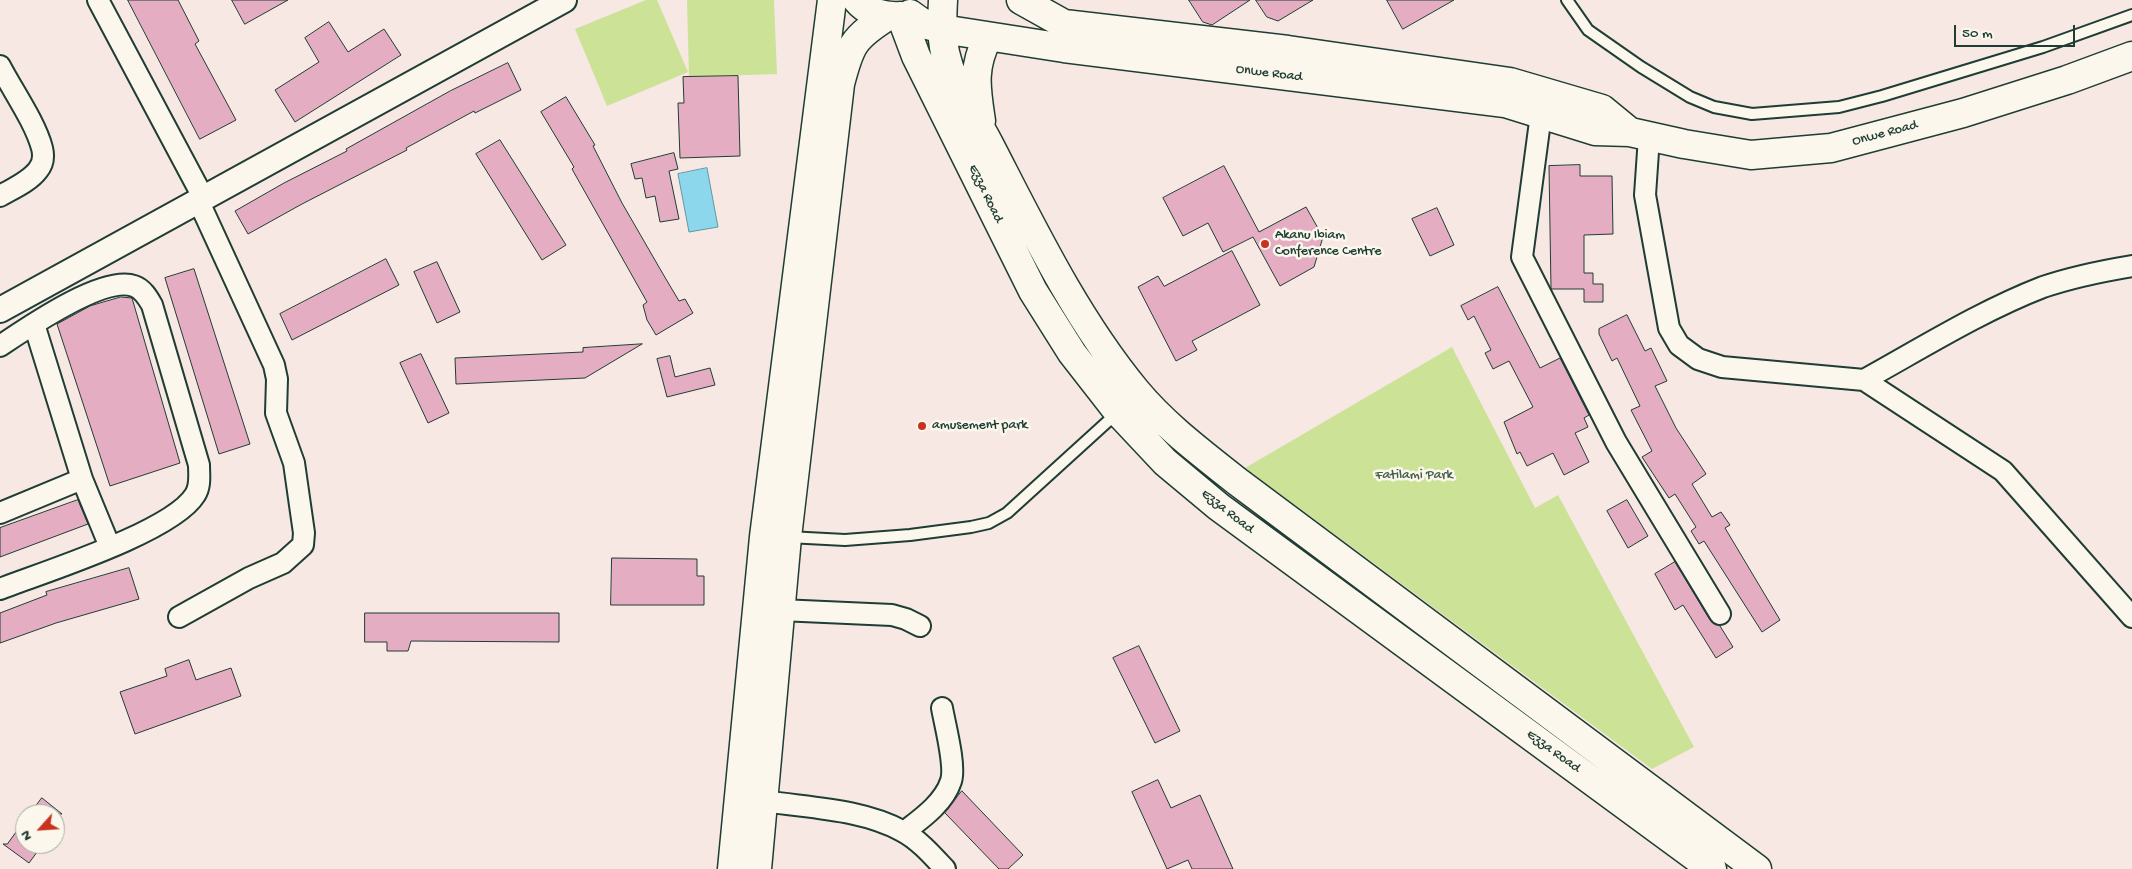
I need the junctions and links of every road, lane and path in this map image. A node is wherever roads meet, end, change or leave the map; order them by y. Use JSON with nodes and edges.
{"nodes":[{"id":1,"x":98,"y":0,"type":"edge"},
{"id":2,"x":564,"y":0,"type":"edge"},
{"id":3,"x":832,"y":0,"type":"edge"},
{"id":4,"x":856,"y":0,"type":"edge"},
{"id":5,"x":943,"y":0,"type":"edge"},
{"id":6,"x":1021,"y":0,"type":"edge"},
{"id":7,"x":1567,"y":0,"type":"edge"},
{"id":8,"x":907,"y":11,"type":"edge"},
{"id":9,"x":2132,"y":15,"type":"edge"},
{"id":10,"x":942,"y":29,"type":"junction"},
{"id":11,"x":988,"y":37,"type":"junction"},
{"id":12,"x":2132,"y":56,"type":"edge"},
{"id":13,"x":1286,"y":62,"type":"junction"},
{"id":14,"x":0,"y":66,"type":"edge"},
{"id":15,"x":1541,"y":114,"type":"junction"},
{"id":16,"x":982,"y":130,"type":"junction"},
{"id":17,"x":1639,"y":134,"type":"junction"},
{"id":18,"x":0,"y":196,"type":"edge"},
{"id":19,"x":201,"y":201,"type":"junction"},
{"id":20,"x":2132,"y":266,"type":"edge"},
{"id":21,"x":0,"y":310,"type":"edge"},
{"id":22,"x":34,"y":324,"type":"junction"},
{"id":23,"x":0,"y":346,"type":"edge"},
{"id":24,"x":1864,"y":380,"type":"junction"},
{"id":25,"x":1118,"y":412,"type":"junction"},
{"id":26,"x":82,"y":479,"type":"junction"},
{"id":27,"x":1238,"y":482,"type":"junction"},
{"id":28,"x":1219,"y":507,"type":"junction"},
{"id":29,"x":0,"y":513,"type":"edge"},
{"id":30,"x":787,"y":537,"type":"junction"},
{"id":31,"x":110,"y":547,"type":"junction"},
{"id":32,"x":0,"y":589,"type":"edge"},
{"id":33,"x":780,"y":610,"type":"junction"},
{"id":34,"x":1720,"y":614,"type":"dead end"},
{"id":35,"x":179,"y":616,"type":"dead end"},
{"id":36,"x":2132,"y":617,"type":"edge"},
{"id":37,"x":920,"y":626,"type":"dead end"},
{"id":38,"x":942,"y":708,"type":"dead end"},
{"id":39,"x":764,"y":801,"type":"junction"},
{"id":40,"x":904,"y":832,"type":"junction"},
{"id":41,"x":732,"y":869,"type":"edge"},
{"id":42,"x":757,"y":869,"type":"edge"},
{"id":43,"x":945,"y":869,"type":"edge"},
{"id":44,"x":1712,"y":869,"type":"edge"},
{"id":45,"x":1757,"y":869,"type":"edge"}],
"edges":[{"from":1,"to":19,"type":"street"},
{"from":2,"to":19,"type":"street"},
{"from":3,"to":41,"type":"main road"},
{"from":4,"to":8,"type":"main road","name":"Onwe Road"},
{"from":5,"to":10,"type":"main road","name":"Ezza Road"},
{"from":6,"to":13,"type":"main road","name":"Onwe Road"},
{"from":7,"to":9,"type":"lane"},
{"from":8,"to":10,"type":"main road","name":"Onwe Road"},
{"from":8,"to":25,"type":"main road","name":"Ezza Road"},
{"from":8,"to":30,"type":"main road"},
{"from":10,"to":11,"type":"main road","name":"Onwe Road"},
{"from":10,"to":16,"type":"main road","name":"Ezza Road"},
{"from":11,"to":13,"type":"main road","name":"Onwe Road"},
{"from":11,"to":16,"type":"main road"},
{"from":12,"to":17,"type":"main road","name":"Onwe Road"},
{"from":13,"to":15,"type":"main road","name":"Onwe Road"},
{"from":13,"to":17,"type":"main road","name":"Onwe Road"},
{"from":14,"to":18,"type":"street"},
{"from":15,"to":17,"type":"main road","name":"Onwe Road"},
{"from":15,"to":34,"type":"street"},
{"from":16,"to":27,"type":"main road","name":"Ezza Road"},
{"from":17,"to":24,"type":"street"},
{"from":19,"to":21,"type":"street"},
{"from":19,"to":35,"type":"street"},
{"from":20,"to":24,"type":"street"},
{"from":22,"to":23,"type":"street"},
{"from":22,"to":26,"type":"street"},
{"from":22,"to":31,"type":"street"},
{"from":24,"to":36,"type":"street"},
{"from":25,"to":28,"type":"main road","name":"Ezza Road"},
{"from":25,"to":30,"type":"lane"},
{"from":26,"to":29,"type":"street"},
{"from":26,"to":31,"type":"street"},
{"from":27,"to":28,"type":"main road"},
{"from":27,"to":45,"type":"main road","name":"Ezza Road"},
{"from":28,"to":44,"type":"main road","name":"Ezza Road"},
{"from":30,"to":33,"type":"main road"},
{"from":31,"to":32,"type":"street"},
{"from":33,"to":37,"type":"street"},
{"from":33,"to":39,"type":"main road"},
{"from":38,"to":40,"type":"street"},
{"from":39,"to":40,"type":"street"},
{"from":39,"to":42,"type":"main road"},
{"from":40,"to":43,"type":"street"}]}
